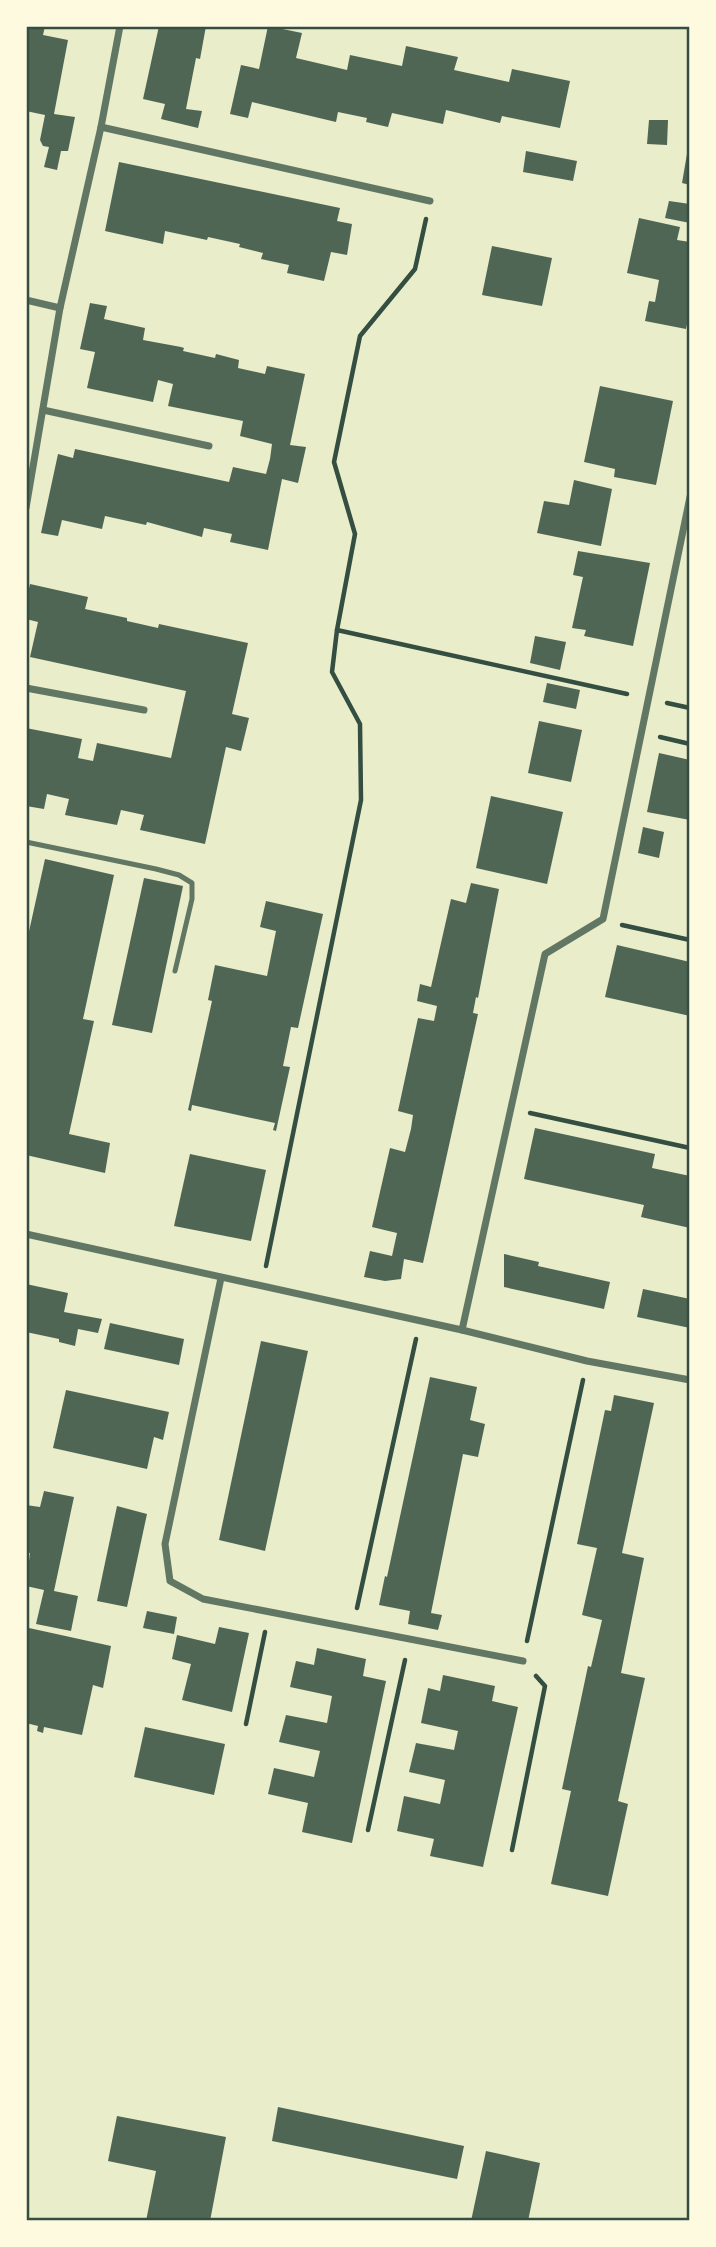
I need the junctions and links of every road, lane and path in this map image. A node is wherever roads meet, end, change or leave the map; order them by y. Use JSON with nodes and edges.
{"nodes":[{"id":1,"x":120,"y":26,"type":"edge"},
{"id":2,"x":101,"y":127,"type":"junction"},
{"id":3,"x":430,"y":201,"type":"joint"},
{"id":4,"x":26,"y":300,"type":"edge"},
{"id":5,"x":60,"y":308,"type":"junction"},
{"id":6,"x":43,"y":410,"type":"junction"},
{"id":7,"x":209,"y":446,"type":"dead end"},
{"id":8,"x":690,"y":496,"type":"edge"},
{"id":9,"x":26,"y":508,"type":"edge"},
{"id":10,"x":337,"y":630,"type":"junction"},
{"id":11,"x":26,"y":688,"type":"edge"},
{"id":12,"x":649,"y":699,"type":"junction"},
{"id":13,"x":144,"y":710,"type":"dead end"},
{"id":14,"x":641,"y":733,"type":"junction"},
{"id":15,"x":690,"y":744,"type":"edge"},
{"id":16,"x":26,"y":842,"type":"edge"},
{"id":17,"x":600,"y":920,"type":"junction"},
{"id":18,"x":690,"y":940,"type":"edge"},
{"id":19,"x":175,"y":971,"type":"dead end"},
{"id":20,"x":511,"y":1109,"type":"junction"},
{"id":21,"x":690,"y":1148,"type":"edge"},
{"id":22,"x":26,"y":1234,"type":"edge"},
{"id":23,"x":221,"y":1278,"type":"junction"},
{"id":24,"x":262,"y":1286,"type":"junction"},
{"id":25,"x":419,"y":1321,"type":"junction"},
{"id":26,"x":462,"y":1330,"type":"junction"},
{"id":27,"x":587,"y":1361,"type":"junction"},
{"id":28,"x":690,"y":1380,"type":"edge"},
{"id":29,"x":269,"y":1612,"type":"junction"},
{"id":30,"x":352,"y":1629,"type":"junction"},
{"id":31,"x":409,"y":1640,"type":"junction"},
{"id":32,"x":523,"y":1661,"type":"junction"},
{"id":33,"x":246,"y":1724,"type":"dead end"},
{"id":34,"x":368,"y":1830,"type":"dead end"},
{"id":35,"x":512,"y":1850,"type":"dead end"}],
"edges":[{"from":1,"to":2,"type":"street"},
{"from":2,"to":3,"type":"street"},
{"from":2,"to":5,"type":"street"},
{"from":3,"to":10,"type":"path"},
{"from":4,"to":5,"type":"street"},
{"from":5,"to":6,"type":"street"},
{"from":6,"to":7,"type":"street"},
{"from":6,"to":9,"type":"street"},
{"from":8,"to":12,"type":"street"},
{"from":10,"to":12,"type":"path"},
{"from":10,"to":24,"type":"path"},
{"from":11,"to":13,"type":"street"},
{"from":12,"to":14,"type":"street"},
{"from":14,"to":15,"type":"path"},
{"from":14,"to":17,"type":"street"},
{"from":16,"to":19,"type":"lane"},
{"from":17,"to":18,"type":"path"},
{"from":17,"to":20,"type":"street"},
{"from":20,"to":21,"type":"path"},
{"from":20,"to":26,"type":"street"},
{"from":22,"to":23,"type":"street"},
{"from":23,"to":24,"type":"street"},
{"from":23,"to":29,"type":"street"},
{"from":24,"to":25,"type":"street"},
{"from":25,"to":26,"type":"street"},
{"from":25,"to":30,"type":"path"},
{"from":26,"to":27,"type":"street"},
{"from":27,"to":28,"type":"street"},
{"from":27,"to":32,"type":"path"},
{"from":29,"to":30,"type":"street"},
{"from":29,"to":33,"type":"path"},
{"from":30,"to":31,"type":"street"},
{"from":31,"to":32,"type":"street"},
{"from":31,"to":34,"type":"path"},
{"from":32,"to":35,"type":"path"}]}
